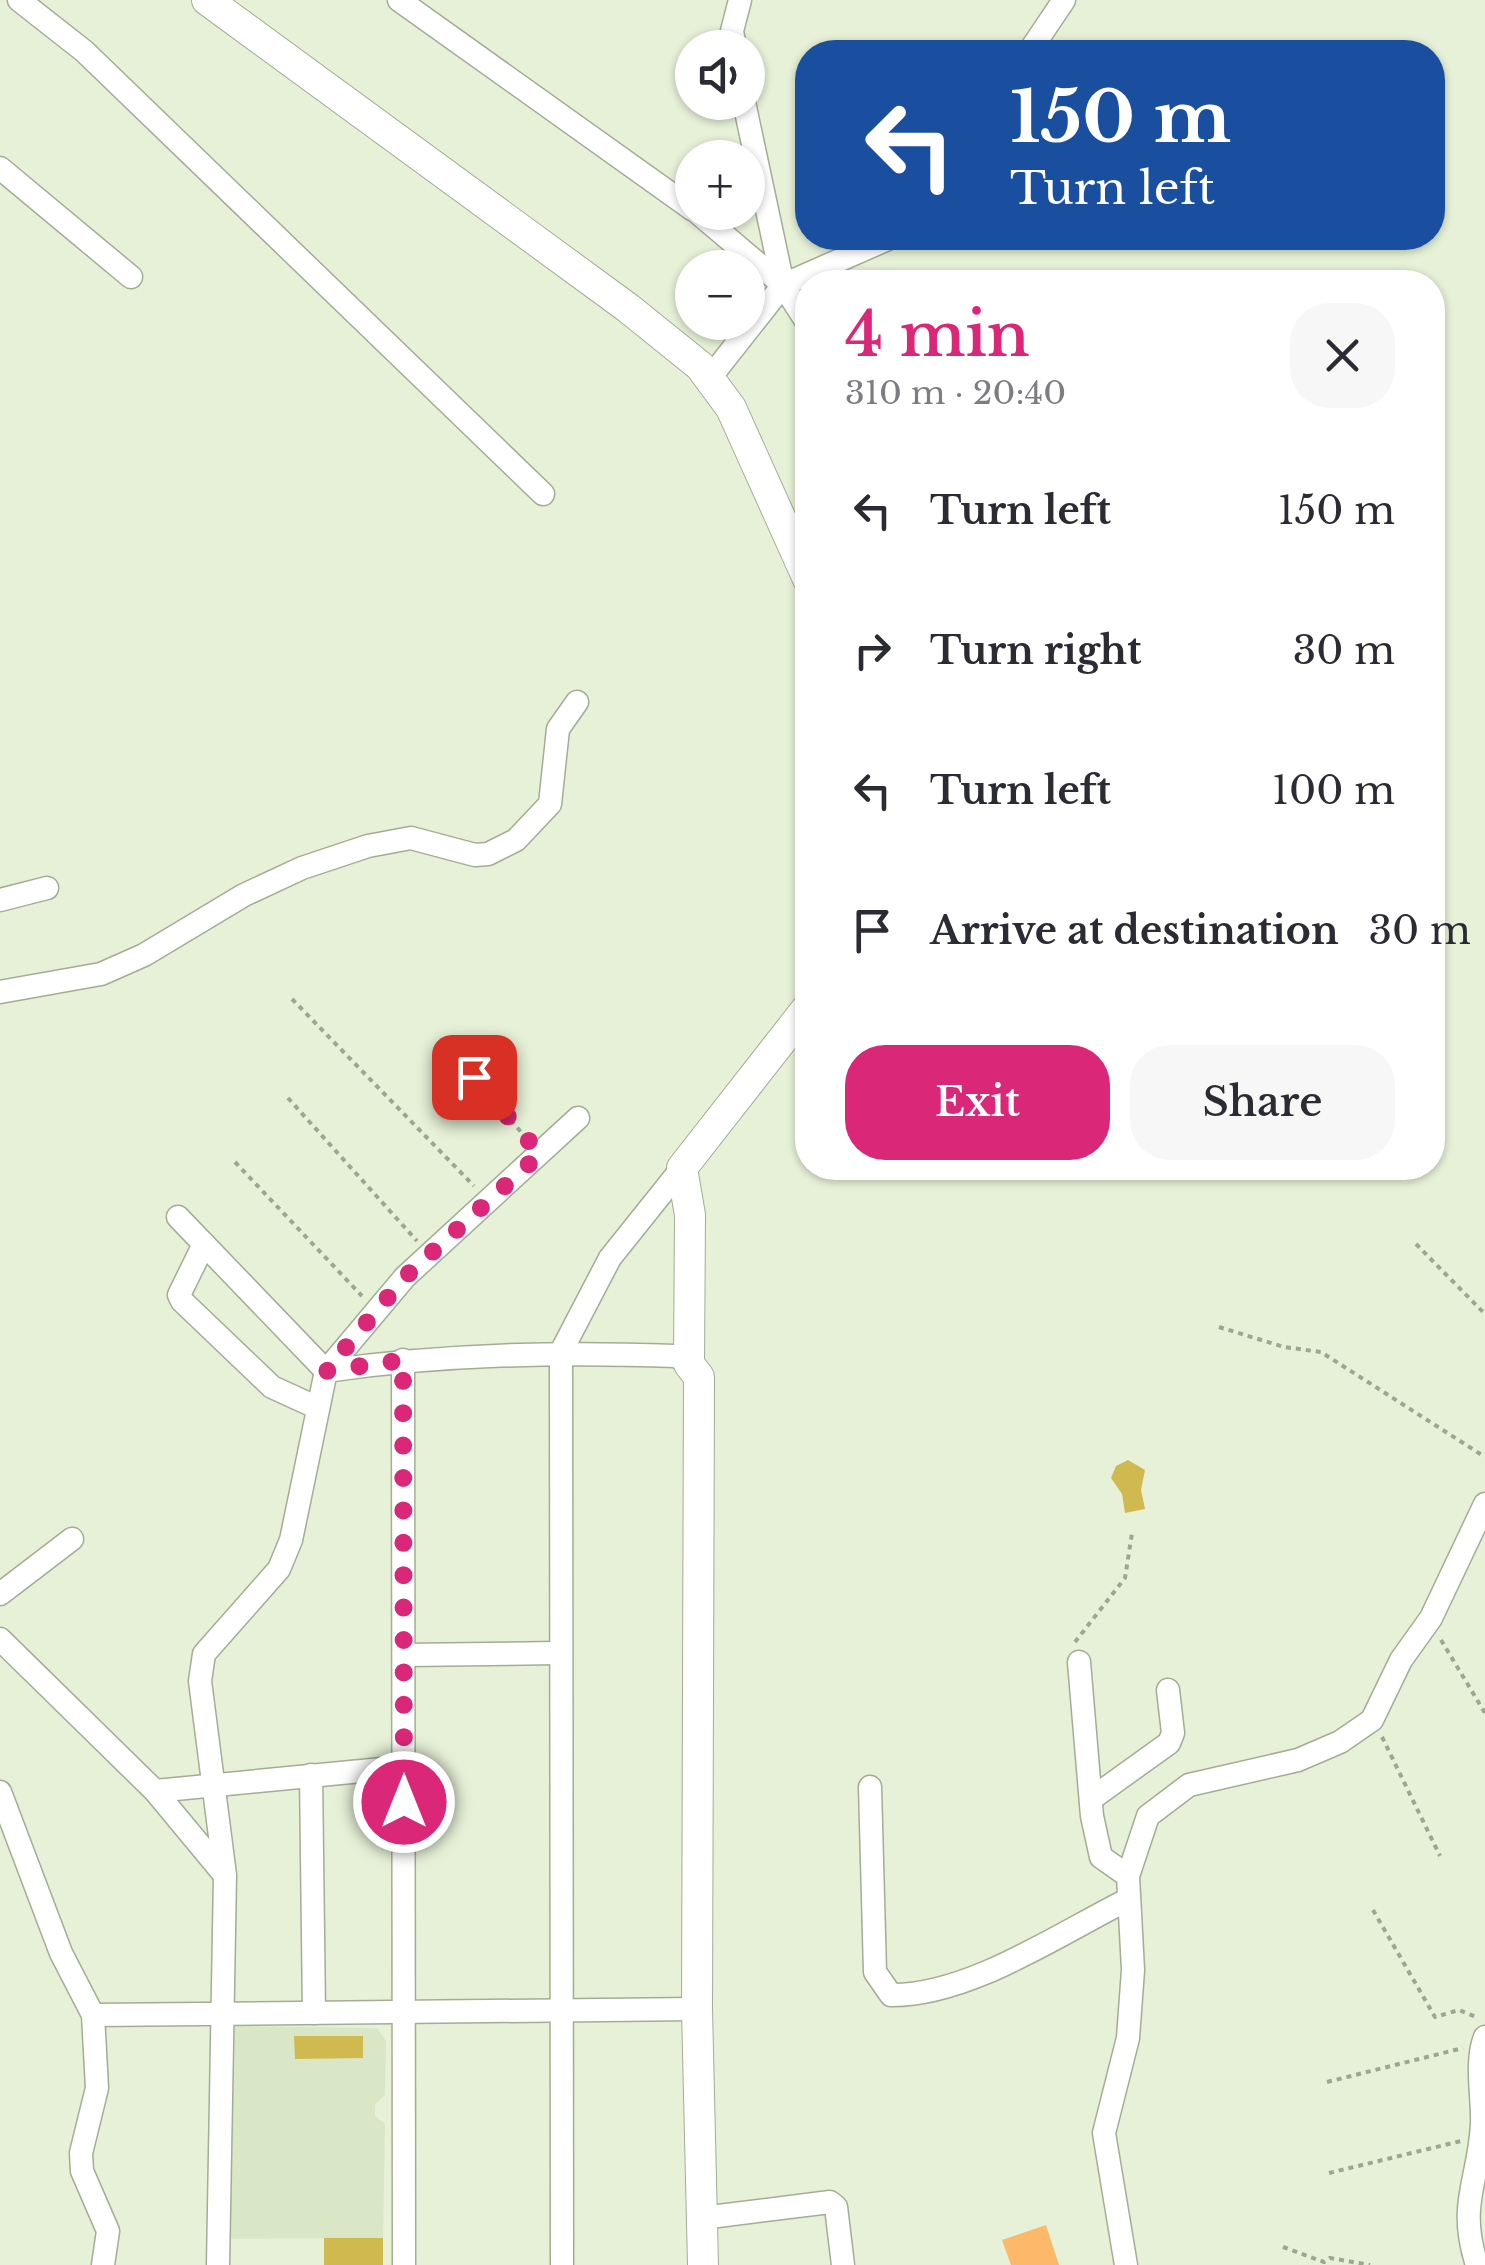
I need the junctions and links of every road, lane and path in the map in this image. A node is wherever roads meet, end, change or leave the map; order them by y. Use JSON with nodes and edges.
{"nodes":[{"id":1,"x":19,"y":0,"type":"edge"},
{"id":2,"x":207,"y":0,"type":"edge"},
{"id":3,"x":399,"y":0,"type":"edge"},
{"id":4,"x":740,"y":0,"type":"edge"},
{"id":5,"x":1064,"y":0,"type":"edge"},
{"id":6,"x":732,"y":30,"type":"edge"},
{"id":7,"x":1037,"y":40,"type":"edge"},
{"id":8,"x":748,"y":120,"type":"edge"},
{"id":9,"x":0,"y":168,"type":"edge"},
{"id":10,"x":675,"y":197,"type":"edge"},
{"id":11,"x":718,"y":230,"type":"edge"},
{"id":12,"x":863,"y":250,"type":"edge"},
{"id":13,"x":817,"y":270,"type":"edge"},
{"id":14,"x":131,"y":277,"type":"dead end"},
{"id":15,"x":795,"y":280,"type":"edge"},
{"id":16,"x":783,"y":285,"type":"junction"},
{"id":17,"x":795,"y":304,"type":"edge"},
{"id":18,"x":710,"y":379,"type":"junction"},
{"id":19,"x":543,"y":494,"type":"dead end"},
{"id":20,"x":795,"y":550,"type":"edge"},
{"id":21,"x":577,"y":702,"type":"dead end"},
{"id":22,"x":46,"y":888,"type":"dead end"},
{"id":23,"x":0,"y":900,"type":"edge"},
{"id":24,"x":0,"y":992,"type":"edge"},
{"id":25,"x":292,"y":999,"type":"dead end"},
{"id":26,"x":795,"y":1024,"type":"edge"},
{"id":27,"x":452,"y":1052,"type":"dead end"},
{"id":28,"x":288,"y":1098,"type":"dead end"},
{"id":29,"x":578,"y":1118,"type":"dead end"},
{"id":30,"x":540,"y":1154,"type":"junction"},
{"id":31,"x":234,"y":1162,"type":"dead end"},
{"id":32,"x":682,"y":1168,"type":"junction"},
{"id":33,"x":488,"y":1200,"type":"junction"},
{"id":34,"x":178,"y":1217,"type":"dead end"},
{"id":35,"x":204,"y":1244,"type":"junction"},
{"id":36,"x":1416,"y":1244,"type":"dead end"},
{"id":37,"x":430,"y":1255,"type":"junction"},
{"id":38,"x":376,"y":1310,"type":"junction"},
{"id":39,"x":1485,"y":1314,"type":"edge"},
{"id":40,"x":1219,"y":1327,"type":"dead end"},
{"id":41,"x":561,"y":1352,"type":"junction"},
{"id":42,"x":403,"y":1360,"type":"junction"},
{"id":43,"x":689,"y":1364,"type":"junction"},
{"id":44,"x":326,"y":1371,"type":"junction"},
{"id":45,"x":318,"y":1408,"type":"junction"},
{"id":46,"x":1485,"y":1456,"type":"edge"},
{"id":47,"x":1485,"y":1504,"type":"edge"},
{"id":48,"x":1132,"y":1533,"type":"dead end"},
{"id":49,"x":72,"y":1539,"type":"dead end"},
{"id":50,"x":0,"y":1594,"type":"edge"},
{"id":51,"x":1431,"y":1618,"type":"junction"},
{"id":52,"x":0,"y":1638,"type":"edge"},
{"id":53,"x":1077,"y":1650,"type":"joint"},
{"id":54,"x":558,"y":1653,"type":"junction"},
{"id":55,"x":405,"y":1655,"type":"junction"},
{"id":56,"x":1168,"y":1690,"type":"dead end"},
{"id":57,"x":1485,"y":1713,"type":"edge"},
{"id":58,"x":1372,"y":1720,"type":"junction"},
{"id":59,"x":404,"y":1767,"type":"junction"},
{"id":60,"x":311,"y":1775,"type":"junction"},
{"id":61,"x":212,"y":1782,"type":"junction"},
{"id":62,"x":870,"y":1787,"type":"dead end"},
{"id":63,"x":155,"y":1791,"type":"junction"},
{"id":64,"x":0,"y":1792,"type":"edge"},
{"id":65,"x":1091,"y":1800,"type":"junction"},
{"id":66,"x":1440,"y":1856,"type":"dead end"},
{"id":67,"x":225,"y":1875,"type":"junction"},
{"id":68,"x":1128,"y":1876,"type":"junction"},
{"id":69,"x":1127,"y":1900,"type":"junction"},
{"id":70,"x":1373,"y":1910,"type":"dead end"},
{"id":71,"x":696,"y":2009,"type":"junction"},
{"id":72,"x":407,"y":2010,"type":"junction"},
{"id":73,"x":563,"y":2010,"type":"junction"},
{"id":74,"x":314,"y":2014,"type":"junction"},
{"id":75,"x":93,"y":2015,"type":"junction"},
{"id":76,"x":219,"y":2017,"type":"junction"},
{"id":77,"x":1484,"y":2034,"type":"edge"},
{"id":78,"x":1326,"y":2082,"type":"dead end"},
{"id":79,"x":1481,"y":2136,"type":"junction"},
{"id":80,"x":1329,"y":2173,"type":"dead end"},
{"id":81,"x":702,"y":2218,"type":"junction"},
{"id":82,"x":1283,"y":2247,"type":"dead end"},
{"id":83,"x":103,"y":2265,"type":"edge"},
{"id":84,"x":218,"y":2265,"type":"edge"},
{"id":85,"x":404,"y":2265,"type":"edge"},
{"id":86,"x":562,"y":2265,"type":"edge"},
{"id":87,"x":703,"y":2265,"type":"edge"},
{"id":88,"x":844,"y":2265,"type":"edge"},
{"id":89,"x":1126,"y":2265,"type":"edge"},
{"id":90,"x":1370,"y":2265,"type":"edge"},
{"id":91,"x":1477,"y":2265,"type":"edge"}],
"edges":[{"from":1,"to":19,"type":"street"},
{"from":2,"to":18,"type":"street"},
{"from":3,"to":10,"type":"street"},
{"from":4,"to":6,"type":"street"},
{"from":5,"to":7,"type":"street"},
{"from":8,"to":16,"type":"street"},
{"from":9,"to":14,"type":"street"},
{"from":11,"to":16,"type":"street"},
{"from":12,"to":13,"type":"street"},
{"from":15,"to":16,"type":"street"},
{"from":16,"to":17,"type":"street"},
{"from":16,"to":18,"type":"street"},
{"from":18,"to":20,"type":"street"},
{"from":21,"to":24,"type":"street"},
{"from":22,"to":23,"type":"street"},
{"from":25,"to":33,"type":"path"},
{"from":26,"to":32,"type":"street"},
{"from":27,"to":30,"type":"path"},
{"from":28,"to":37,"type":"path"},
{"from":29,"to":30,"type":"street"},
{"from":30,"to":33,"type":"street"},
{"from":31,"to":38,"type":"path"},
{"from":32,"to":41,"type":"street"},
{"from":32,"to":43,"type":"street"},
{"from":33,"to":37,"type":"street"},
{"from":34,"to":35,"type":"street"},
{"from":35,"to":44,"type":"street"},
{"from":35,"to":45,"type":"street"},
{"from":36,"to":39,"type":"path"},
{"from":37,"to":38,"type":"street"},
{"from":38,"to":44,"type":"street"},
{"from":40,"to":46,"type":"path"},
{"from":41,"to":42,"type":"street"},
{"from":41,"to":43,"type":"street"},
{"from":41,"to":54,"type":"street"},
{"from":42,"to":44,"type":"street"},
{"from":42,"to":55,"type":"street"},
{"from":43,"to":71,"type":"street"},
{"from":44,"to":45,"type":"street"},
{"from":45,"to":61,"type":"street"},
{"from":47,"to":51,"type":"street"},
{"from":48,"to":53,"type":"path"},
{"from":49,"to":50,"type":"street"},
{"from":51,"to":57,"type":"path"},
{"from":51,"to":58,"type":"street"},
{"from":52,"to":63,"type":"street"},
{"from":53,"to":65,"type":"street"},
{"from":54,"to":55,"type":"street"},
{"from":54,"to":73,"type":"street"},
{"from":55,"to":59,"type":"street"},
{"from":56,"to":65,"type":"street"},
{"from":58,"to":66,"type":"path"},
{"from":58,"to":68,"type":"street"},
{"from":59,"to":60,"type":"street"},
{"from":59,"to":72,"type":"street"},
{"from":60,"to":61,"type":"street"},
{"from":60,"to":74,"type":"street"},
{"from":61,"to":63,"type":"street"},
{"from":61,"to":67,"type":"street"},
{"from":62,"to":69,"type":"street"},
{"from":63,"to":67,"type":"street"},
{"from":64,"to":75,"type":"street"},
{"from":65,"to":68,"type":"street"},
{"from":67,"to":76,"type":"street"},
{"from":68,"to":69,"type":"street"},
{"from":69,"to":89,"type":"street"},
{"from":70,"to":77,"type":"path"},
{"from":71,"to":73,"type":"street"},
{"from":71,"to":81,"type":"street"},
{"from":72,"to":73,"type":"street"},
{"from":72,"to":74,"type":"street"},
{"from":72,"to":85,"type":"street"},
{"from":73,"to":86,"type":"street"},
{"from":74,"to":76,"type":"street"},
{"from":75,"to":76,"type":"street"},
{"from":75,"to":83,"type":"street"},
{"from":76,"to":84,"type":"street"},
{"from":77,"to":78,"type":"path"},
{"from":77,"to":79,"type":"street"},
{"from":79,"to":80,"type":"path"},
{"from":79,"to":91,"type":"street"},
{"from":81,"to":87,"type":"street"},
{"from":81,"to":88,"type":"street"},
{"from":82,"to":90,"type":"path"}]}
